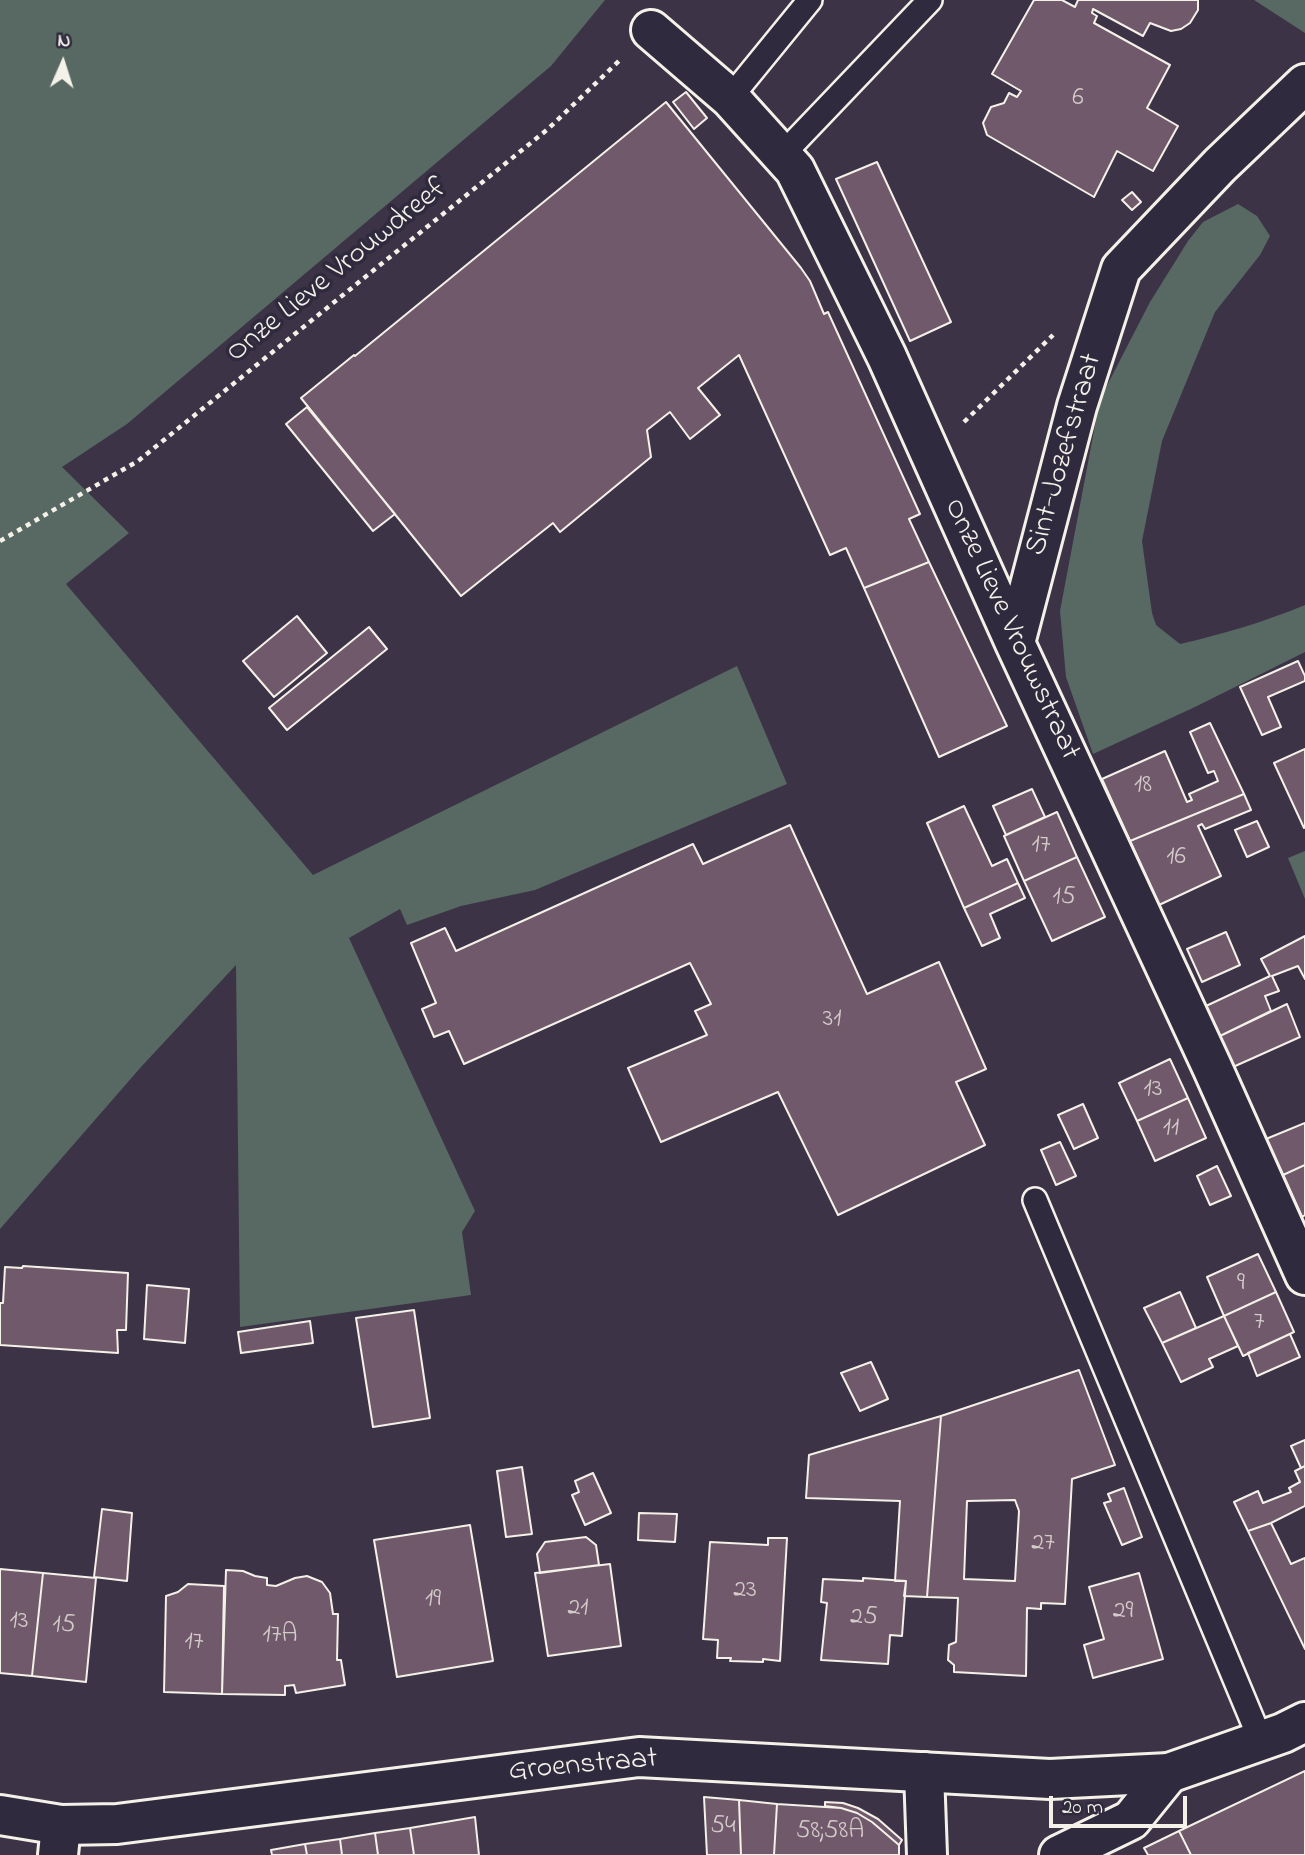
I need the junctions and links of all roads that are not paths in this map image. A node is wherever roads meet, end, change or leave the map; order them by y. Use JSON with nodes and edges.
{"nodes":[{"id":1,"x":810,"y":0,"type":"edge"},
{"id":2,"x":930,"y":0,"type":"edge"},
{"id":3,"x":651,"y":30,"type":"road end"},
{"id":4,"x":1305,"y":84,"type":"edge"},
{"id":5,"x":730,"y":98,"type":"junction"},
{"id":6,"x":782,"y":155,"type":"junction"},
{"id":7,"x":1015,"y":643,"type":"junction"},
{"id":8,"x":1035,"y":1200,"type":"dead end"},
{"id":9,"x":1305,"y":1275,"type":"edge"},
{"id":10,"x":1305,"y":1722,"type":"edge"},
{"id":11,"x":1261,"y":1741,"type":"junction"},
{"id":12,"x":924,"y":1772,"type":"junction"},
{"id":13,"x":1169,"y":1773,"type":"junction"},
{"id":14,"x":0,"y":1815,"type":"edge"},
{"id":15,"x":59,"y":1840,"type":"edge"},
{"id":16,"x":927,"y":1855,"type":"edge"},
{"id":17,"x":1059,"y":1855,"type":"edge"}],
"edges":[{"from":1,"to":5,"type":"lane"},
{"from":2,"to":6,"type":"lane"},
{"from":3,"to":5,"type":"street","name":"Onze Lieve Vrouwstraat"},
{"from":4,"to":7,"type":"street","name":"Sint-Jozefstraat"},
{"from":5,"to":6,"type":"street","name":"Onze Lieve Vrouwstraat"},
{"from":6,"to":7,"type":"street","name":"Onze Lieve Vrouwstraat"},
{"from":7,"to":9,"type":"street","name":"Onze Lieve Vrouwstraat"},
{"from":8,"to":11,"type":"lane"},
{"from":10,"to":11,"type":"street","name":"Groenstraat"},
{"from":11,"to":13,"type":"street","name":"Groenstraat"},
{"from":12,"to":13,"type":"street","name":"Groenstraat"},
{"from":12,"to":15,"type":"street","name":"Groenstraat"},
{"from":12,"to":16,"type":"street"},
{"from":13,"to":17,"type":"street"},
{"from":14,"to":15,"type":"street","name":"Groenstraat"}]}
